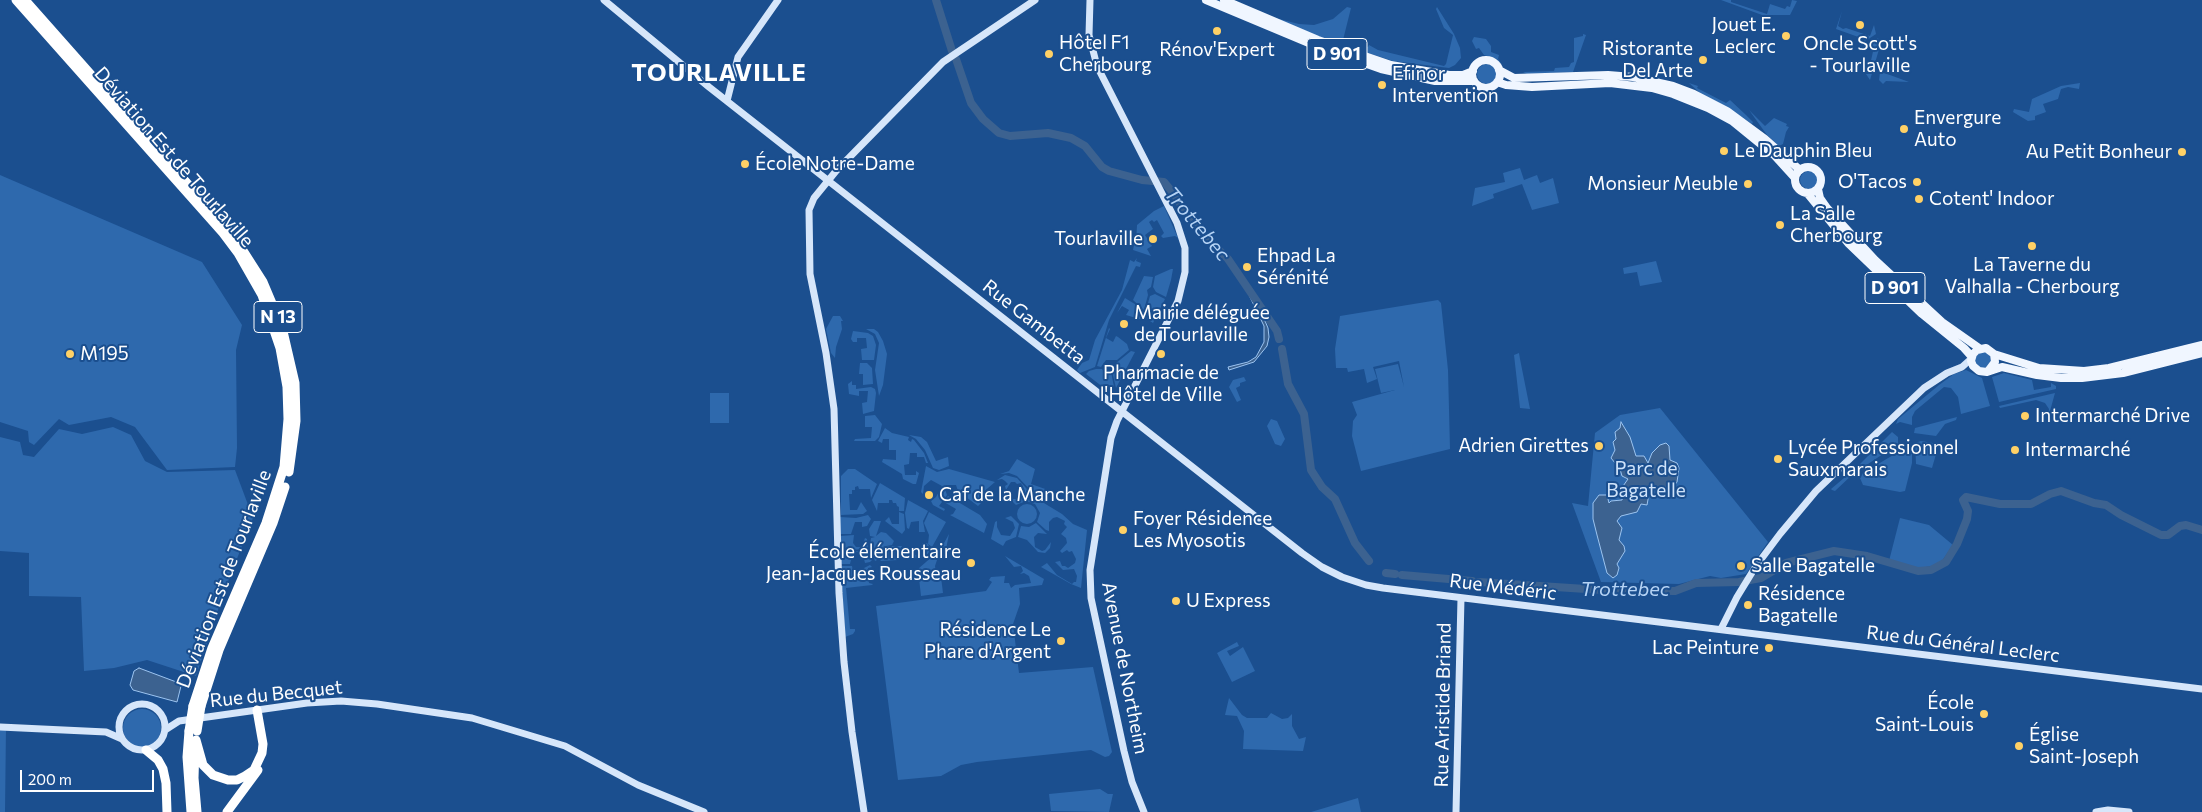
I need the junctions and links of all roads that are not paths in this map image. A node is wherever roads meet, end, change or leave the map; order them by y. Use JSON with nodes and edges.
{"nodes":[{"id":1,"x":16,"y":0,"type":"edge"},
{"id":2,"x":25,"y":0,"type":"edge"},
{"id":3,"x":604,"y":0,"type":"edge"},
{"id":4,"x":778,"y":0,"type":"edge"},
{"id":5,"x":1033,"y":0,"type":"edge"},
{"id":6,"x":1090,"y":0,"type":"edge"},
{"id":7,"x":1206,"y":0,"type":"edge"},
{"id":8,"x":1224,"y":0,"type":"edge"},
{"id":9,"x":1499,"y":70,"type":"junction"},
{"id":10,"x":1473,"y":71,"type":"junction"},
{"id":11,"x":1474,"y":81,"type":"junction"},
{"id":12,"x":1497,"y":82,"type":"junction"},
{"id":13,"x":727,"y":101,"type":"junction"},
{"id":14,"x":1800,"y":170,"type":"junction"},
{"id":15,"x":1795,"y":178,"type":"junction"},
{"id":16,"x":829,"y":181,"type":"junction"},
{"id":17,"x":1818,"y":189,"type":"junction"},
{"id":18,"x":1807,"y":193,"type":"junction"},
{"id":19,"x":2202,"y":345,"type":"edge"},
{"id":20,"x":1979,"y":348,"type":"junction"},
{"id":21,"x":2202,"y":353,"type":"edge"},
{"id":22,"x":1994,"y":354,"type":"junction"},
{"id":23,"x":1972,"y":361,"type":"junction"},
{"id":24,"x":1989,"y":370,"type":"junction"},
{"id":25,"x":1122,"y":412,"type":"junction"},
{"id":26,"x":1342,"y":577,"type":"joint"},
{"id":27,"x":1461,"y":598,"type":"junction"},
{"id":28,"x":1720,"y":630,"type":"junction"},
{"id":29,"x":2202,"y":689,"type":"edge"},
{"id":30,"x":197,"y":706,"type":"junction"},
{"id":31,"x":260,"y":710,"type":"junction"},
{"id":32,"x":162,"y":716,"type":"junction"},
{"id":33,"x":179,"y":721,"type":"junction"},
{"id":34,"x":119,"y":725,"type":"junction"},
{"id":35,"x":0,"y":727,"type":"edge"},
{"id":36,"x":165,"y":730,"type":"junction"},
{"id":37,"x":106,"y":732,"type":"junction"},
{"id":38,"x":194,"y":734,"type":"junction"},
{"id":39,"x":122,"y":740,"type":"junction"},
{"id":40,"x":146,"y":750,"type":"junction"},
{"id":41,"x":167,"y":812,"type":"edge"},
{"id":42,"x":191,"y":812,"type":"edge"},
{"id":43,"x":197,"y":812,"type":"edge"},
{"id":44,"x":227,"y":812,"type":"edge"},
{"id":45,"x":704,"y":812,"type":"edge"},
{"id":46,"x":864,"y":812,"type":"edge"},
{"id":47,"x":1144,"y":812,"type":"edge"},
{"id":48,"x":1456,"y":812,"type":"edge"},
{"id":49,"x":2096,"y":812,"type":"edge"},
{"id":50,"x":2129,"y":812,"type":"edge"}],
"edges":[{"from":1,"to":30,"type":"highway","name":"Déviation Est de Tourlaville","number":"N 13"},
{"from":2,"to":30,"type":"highway","name":"Déviation Est de Tourlaville","number":"N 13"},
{"from":3,"to":13,"type":"main road","name":"Rue Gambetta"},
{"from":4,"to":13,"type":"main road"},
{"from":5,"to":16,"type":"main road"},
{"from":6,"to":25,"type":"main road","name":"Avenue de Northeim"},
{"from":7,"to":11,"type":"main road","number":"D 901"},
{"from":8,"to":10,"type":"main road","number":"D 901"},
{"from":9,"to":10,"type":"main road"},
{"from":9,"to":12,"type":"main road"},
{"from":9,"to":14,"type":"main road"},
{"from":10,"to":11,"type":"main road"},
{"from":11,"to":12,"type":"main road"},
{"from":12,"to":15,"type":"main road"},
{"from":13,"to":16,"type":"main road","name":"Rue Gambetta"},
{"from":14,"to":15,"type":"main road"},
{"from":14,"to":17,"type":"main road"},
{"from":15,"to":18,"type":"main road"},
{"from":16,"to":25,"type":"main road","name":"Rue Gambetta"},
{"from":16,"to":46,"type":"main road"},
{"from":17,"to":18,"type":"main road"},
{"from":17,"to":20,"type":"main road","number":"D 901"},
{"from":18,"to":23,"type":"main road","number":"D 901"},
{"from":19,"to":22,"type":"main road"},
{"from":20,"to":22,"type":"main road"},
{"from":20,"to":23,"type":"main road"},
{"from":21,"to":24,"type":"main road"},
{"from":22,"to":24,"type":"main road"},
{"from":23,"to":24,"type":"main road"},
{"from":23,"to":28,"type":"main road"},
{"from":25,"to":26,"type":"main road","name":"Rue Gambetta"},
{"from":25,"to":47,"type":"main road","name":"Avenue de Northeim"},
{"from":26,"to":27,"type":"main road","name":"Rue Médéric"},
{"from":27,"to":28,"type":"main road","name":"Rue Médéric"},
{"from":27,"to":48,"type":"main road","name":"Rue Aristide Briand"},
{"from":28,"to":29,"type":"main road","name":"Rue du Général Leclerc"},
{"from":30,"to":38,"type":"highway","name":"Déviation Est de Tourlaville","number":"N 13","bridge":true},
{"from":31,"to":33,"type":"main road","name":"Rue du Becquet"},
{"from":31,"to":38,"type":"highway"},
{"from":31,"to":44,"type":"highway"},
{"from":31,"to":45,"type":"main road","name":"Rue du Becquet"},
{"from":32,"to":33,"type":"main road","name":"Rue du Becquet"},
{"from":32,"to":34,"type":"main road"},
{"from":32,"to":36,"type":"main road"},
{"from":33,"to":36,"type":"main road","name":"Rue du Becquet"},
{"from":34,"to":37,"type":"main road"},
{"from":34,"to":39,"type":"main road"},
{"from":35,"to":37,"type":"main road"},
{"from":36,"to":40,"type":"main road"},
{"from":37,"to":39,"type":"main road"},
{"from":38,"to":42,"type":"highway","name":"Déviation Est de Tourlaville","number":"N 13"},
{"from":38,"to":43,"type":"highway","name":"Déviation Est de Tourlaville","number":"N 13"},
{"from":39,"to":40,"type":"main road"},
{"from":40,"to":41,"type":"highway"},
{"from":49,"to":50,"type":"main road"}]}
